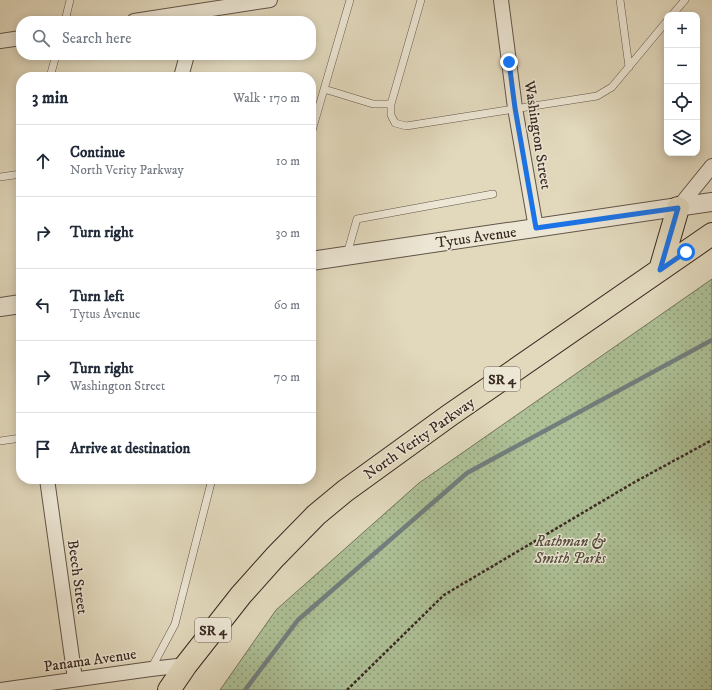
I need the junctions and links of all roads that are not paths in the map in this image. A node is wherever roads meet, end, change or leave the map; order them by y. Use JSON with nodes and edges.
{"nodes":[{"id":1,"x":70,"y":0,"type":"edge"},
{"id":2,"x":270,"y":0,"type":"edge"},
{"id":3,"x":350,"y":0,"type":"edge"},
{"id":4,"x":421,"y":0,"type":"edge"},
{"id":5,"x":501,"y":0,"type":"edge"},
{"id":6,"x":620,"y":0,"type":"edge"},
{"id":7,"x":684,"y":0,"type":"edge"},
{"id":8,"x":199,"y":11,"type":"edge"},
{"id":9,"x":674,"y":12,"type":"edge"},
{"id":10,"x":66,"y":16,"type":"edge"},
{"id":11,"x":166,"y":16,"type":"edge"},
{"id":12,"x":664,"y":25,"type":"edge"},
{"id":13,"x":16,"y":39,"type":"edge"},
{"id":14,"x":0,"y":41,"type":"edge"},
{"id":15,"x":55,"y":60,"type":"edge"},
{"id":16,"x":186,"y":60,"type":"edge"},
{"id":17,"x":629,"y":67,"type":"junction"},
{"id":18,"x":51,"y":72,"type":"edge"},
{"id":19,"x":183,"y":72,"type":"edge"},
{"id":20,"x":324,"y":90,"type":"junction"},
{"id":21,"x":391,"y":104,"type":"junction"},
{"id":22,"x":515,"y":108,"type":"junction"},
{"id":23,"x":316,"y":117,"type":"edge"},
{"id":24,"x":712,"y":166,"type":"edge"},
{"id":25,"x":16,"y":174,"type":"edge"},
{"id":26,"x":0,"y":176,"type":"edge"},
{"id":27,"x":493,"y":194,"type":"dead end"},
{"id":28,"x":712,"y":202,"type":"edge"},
{"id":29,"x":678,"y":208,"type":"junction"},
{"id":30,"x":536,"y":228,"type":"junction"},
{"id":31,"x":712,"y":234,"type":"edge"},
{"id":32,"x":346,"y":256,"type":"junction"},
{"id":33,"x":316,"y":260,"type":"edge"},
{"id":34,"x":660,"y":270,"type":"junction"},
{"id":35,"x":16,"y":305,"type":"edge"},
{"id":36,"x":0,"y":307,"type":"edge"},
{"id":37,"x":16,"y":439,"type":"edge"},
{"id":38,"x":0,"y":441,"type":"edge"},
{"id":39,"x":48,"y":484,"type":"edge"},
{"id":40,"x":211,"y":484,"type":"edge"},
{"id":41,"x":186,"y":665,"type":"junction"},
{"id":42,"x":151,"y":669,"type":"junction"},
{"id":43,"x":75,"y":679,"type":"junction"},
{"id":44,"x":0,"y":690,"type":"edge"},
{"id":45,"x":169,"y":690,"type":"edge"}],
"edges":[{"from":1,"to":10,"type":"lane"},
{"from":2,"to":8,"type":"street"},
{"from":3,"to":20,"type":"lane"},
{"from":4,"to":21,"type":"lane"},
{"from":5,"to":22,"type":"street","name":"Washington Street"},
{"from":6,"to":17,"type":"lane"},
{"from":7,"to":9,"type":"lane"},
{"from":8,"to":11,"type":"street"},
{"from":12,"to":17,"type":"lane"},
{"from":13,"to":14,"type":"street"},
{"from":15,"to":18,"type":"lane"},
{"from":16,"to":19,"type":"street"},
{"from":17,"to":22,"type":"lane"},
{"from":20,"to":21,"type":"lane"},
{"from":20,"to":23,"type":"lane"},
{"from":21,"to":22,"type":"lane"},
{"from":22,"to":30,"type":"street","name":"Washington Street"},
{"from":24,"to":29,"type":"street"},
{"from":25,"to":26,"type":"lane"},
{"from":27,"to":32,"type":"lane"},
{"from":28,"to":29,"type":"street","name":"Tytus Avenue"},
{"from":29,"to":30,"type":"street","name":"Tytus Avenue"},
{"from":29,"to":34,"type":"main road"},
{"from":30,"to":32,"type":"street","name":"Tytus Avenue"},
{"from":31,"to":34,"type":"main road","name":"North Verity Parkway","number":"SR 4"},
{"from":32,"to":33,"type":"street","name":"Tytus Avenue"},
{"from":34,"to":41,"type":"main road","name":"North Verity Parkway","number":"SR 4"},
{"from":35,"to":36,"type":"street"},
{"from":37,"to":38,"type":"lane"},
{"from":39,"to":43,"type":"street","name":"Beech Street"},
{"from":40,"to":42,"type":"lane"},
{"from":41,"to":42,"type":"street","name":"Panama Avenue"},
{"from":41,"to":45,"type":"main road","name":"North Verity Parkway","number":"SR 4"},
{"from":42,"to":43,"type":"street","name":"Panama Avenue"},
{"from":43,"to":44,"type":"street","name":"Panama Avenue"}]}
